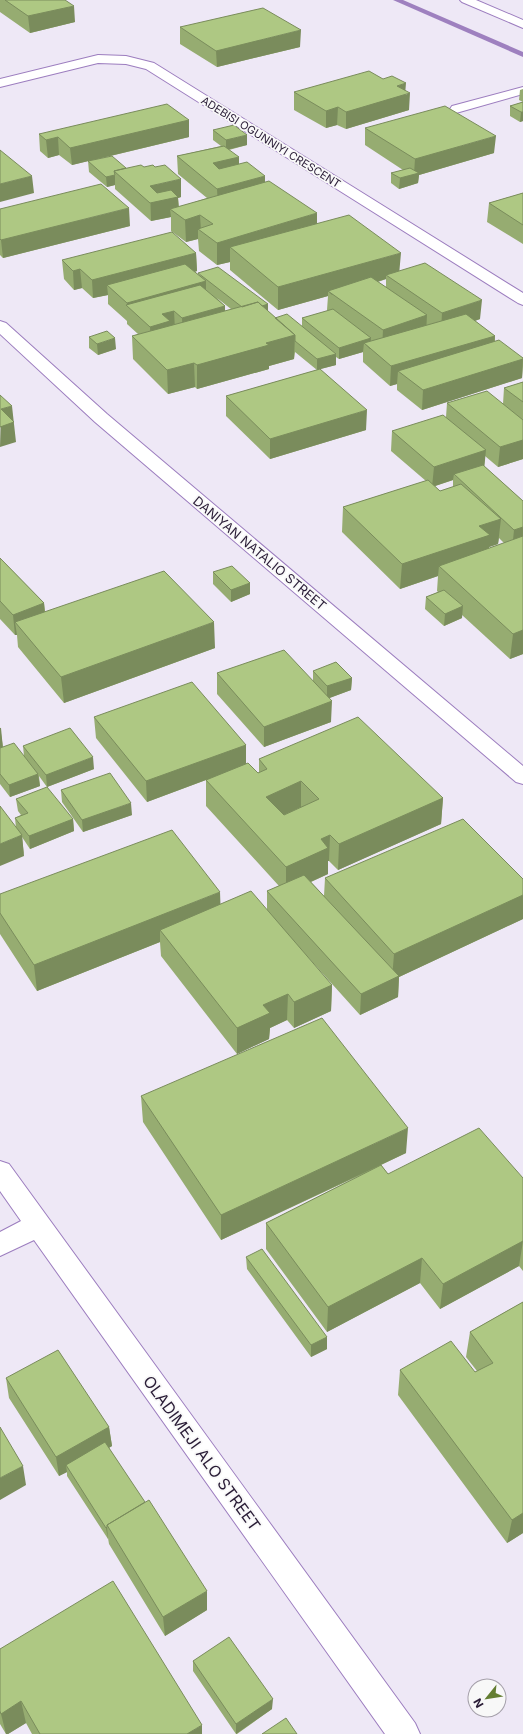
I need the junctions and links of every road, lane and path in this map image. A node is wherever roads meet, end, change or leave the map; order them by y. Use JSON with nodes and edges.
{"nodes":[{"id":1,"x":466,"y":0,"type":"edge"},
{"id":2,"x":523,"y":24,"type":"edge"},
{"id":3,"x":0,"y":84,"type":"edge"},
{"id":4,"x":523,"y":90,"type":"edge"},
{"id":5,"x":456,"y":109,"type":"dead end"},
{"id":6,"x":523,"y":300,"type":"edge"},
{"id":7,"x":0,"y":326,"type":"edge"},
{"id":8,"x":523,"y":777,"type":"edge"},
{"id":9,"x":0,"y":1171,"type":"edge"},
{"id":10,"x":38,"y":1225,"type":"junction"},
{"id":11,"x":0,"y":1245,"type":"edge"},
{"id":12,"x":404,"y":1734,"type":"edge"}],
"edges":[{"from":1,"to":2,"type":"main road"},
{"from":3,"to":6,"type":"main road","name":"ADEBISI OGUNNIYI CRESCENT"},
{"from":4,"to":5,"type":"lane"},
{"from":7,"to":8,"type":"main road","name":"DANIYAN NATALIO STREET"},
{"from":9,"to":10,"type":"main road","name":"OLADIMEJI ALO STREET"},
{"from":10,"to":11,"type":"main road"},
{"from":10,"to":12,"type":"main road","name":"OLADIMEJI ALO STREET"}]}
